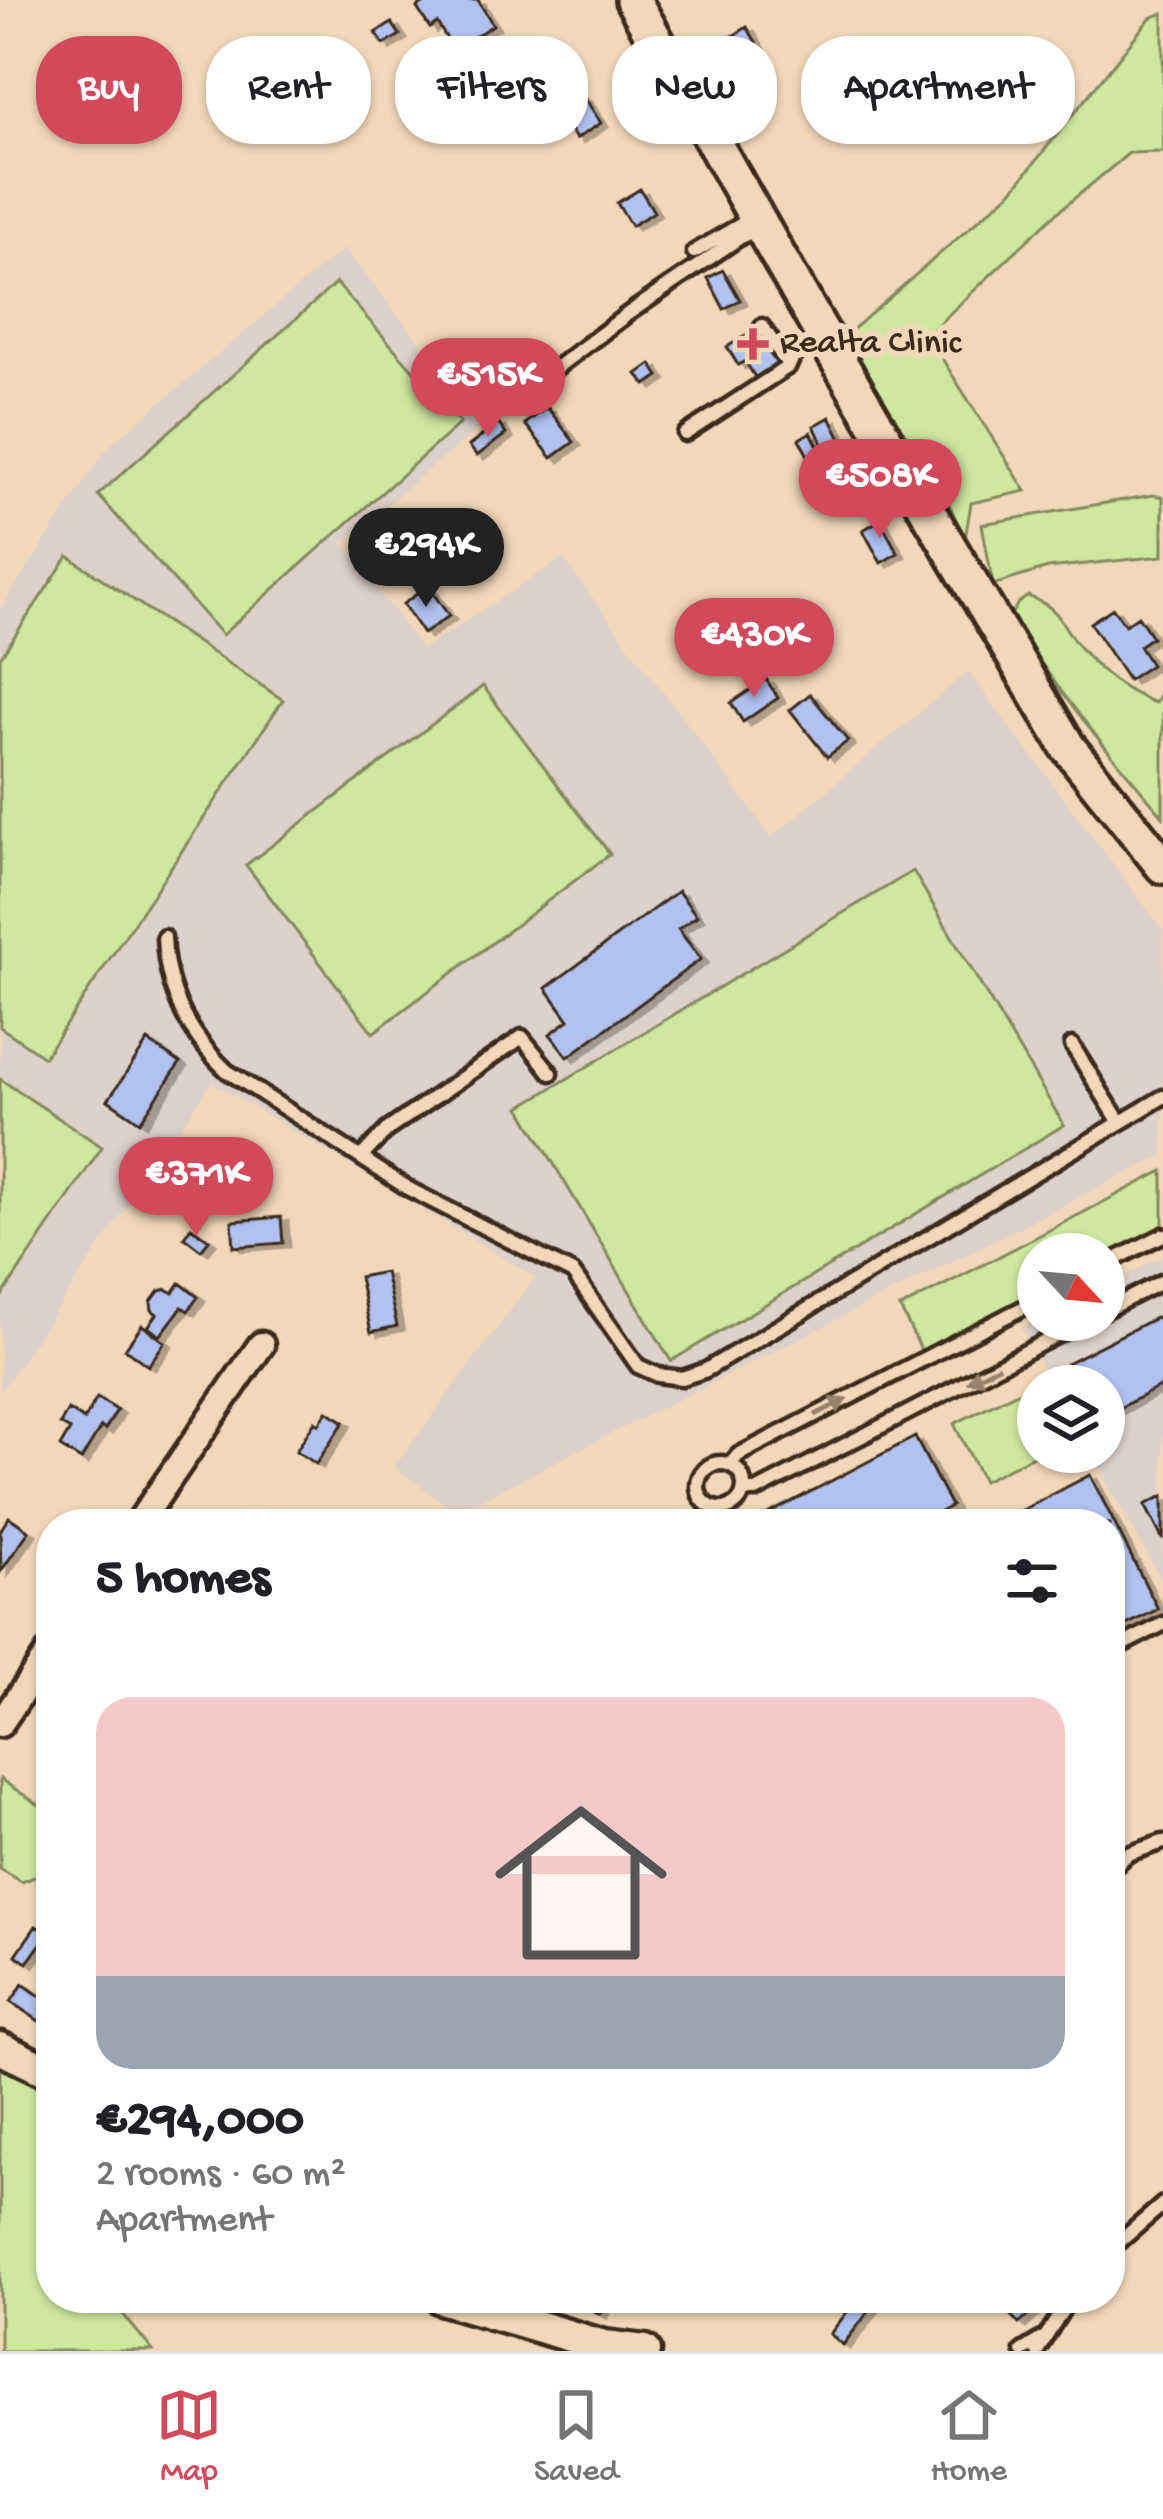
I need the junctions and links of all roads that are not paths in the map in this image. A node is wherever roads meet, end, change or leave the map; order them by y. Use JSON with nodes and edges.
{"nodes":[{"id":1,"x":633,"y":0,"type":"edge"},
{"id":2,"x":758,"y":222,"type":"junction"},
{"id":3,"x":694,"y":252,"type":"dead end"},
{"id":4,"x":762,"y":326,"type":"dead end"},
{"id":5,"x":823,"y":334,"type":"junction"},
{"id":6,"x":789,"y":366,"type":"junction"},
{"id":7,"x":507,"y":405,"type":"dead end"},
{"id":8,"x":685,"y":434,"type":"dead end"},
{"id":9,"x":1163,"y":866,"type":"edge"},
{"id":10,"x":164,"y":937,"type":"dead end"},
{"id":11,"x":1072,"y":1045,"type":"dead end"},
{"id":12,"x":550,"y":1073,"type":"dead end"},
{"id":13,"x":1163,"y":1096,"type":"edge"},
{"id":14,"x":1119,"y":1121,"type":"junction"},
{"id":15,"x":362,"y":1156,"type":"junction"},
{"id":16,"x":1163,"y":1235,"type":"edge"},
{"id":17,"x":1125,"y":1254,"type":"edge"},
{"id":18,"x":1163,"y":1281,"type":"edge"},
{"id":19,"x":1125,"y":1300,"type":"edge"},
{"id":20,"x":1017,"y":1311,"type":"edge"},
{"id":21,"x":1047,"y":1341,"type":"edge"},
{"id":22,"x":261,"y":1346,"type":"dead end"},
{"id":23,"x":728,"y":1438,"type":"dead end"},
{"id":24,"x":734,"y":1460,"type":"junction"},
{"id":25,"x":681,"y":1475,"type":"dead end"},
{"id":26,"x":698,"y":1480,"type":"junction"},
{"id":27,"x":743,"y":1491,"type":"junction"},
{"id":28,"x":730,"y":1508,"type":"joint"},
{"id":29,"x":148,"y":1509,"type":"edge"},
{"id":30,"x":1163,"y":1624,"type":"edge"},
{"id":31,"x":1125,"y":1644,"type":"edge"},
{"id":32,"x":36,"y":1672,"type":"edge"},
{"id":33,"x":0,"y":1724,"type":"edge"},
{"id":34,"x":1163,"y":1842,"type":"edge"},
{"id":35,"x":1125,"y":1857,"type":"edge"},
{"id":36,"x":0,"y":2048,"type":"edge"},
{"id":37,"x":36,"y":2066,"type":"edge"},
{"id":38,"x":1163,"y":2204,"type":"edge"},
{"id":39,"x":1125,"y":2237,"type":"edge"},
{"id":40,"x":492,"y":2313,"type":"edge"},
{"id":41,"x":1061,"y":2313,"type":"edge"},
{"id":42,"x":1045,"y":2338,"type":"junction"},
{"id":43,"x":645,"y":2351,"type":"edge"},
{"id":44,"x":1022,"y":2351,"type":"edge"},
{"id":45,"x":1036,"y":2351,"type":"edge"}],
"edges":[{"from":1,"to":2,"type":"main road"},
{"from":2,"to":3,"type":"lane"},
{"from":2,"to":5,"type":"main road"},
{"from":2,"to":7,"type":"lane"},
{"from":4,"to":6,"type":"lane"},
{"from":5,"to":6,"type":"lane"},
{"from":5,"to":9,"type":"main road"},
{"from":6,"to":8,"type":"lane"},
{"from":10,"to":15,"type":"lane"},
{"from":11,"to":14,"type":"lane"},
{"from":12,"to":15,"type":"lane"},
{"from":13,"to":14,"type":"lane"},
{"from":14,"to":15,"type":"lane"},
{"from":16,"to":17,"type":"lane"},
{"from":18,"to":19,"type":"lane"},
{"from":24,"to":20,"type":"lane","one_way":true},
{"from":21,"to":27,"type":"lane","one_way":true},
{"from":22,"to":29,"type":"street"},
{"from":23,"to":24,"type":"lane"},
{"from":24,"to":26,"type":"lane"},
{"from":24,"to":27,"type":"lane"},
{"from":25,"to":26,"type":"lane"},
{"from":26,"to":28,"type":"lane"},
{"from":27,"to":28,"type":"lane"},
{"from":30,"to":31,"type":"lane"},
{"from":32,"to":33,"type":"street"},
{"from":34,"to":35,"type":"lane"},
{"from":36,"to":37,"type":"street"},
{"from":38,"to":39,"type":"lane"},
{"from":40,"to":43,"type":"street"},
{"from":41,"to":42,"type":"lane"},
{"from":42,"to":44,"type":"lane"},
{"from":42,"to":45,"type":"lane"}]}
